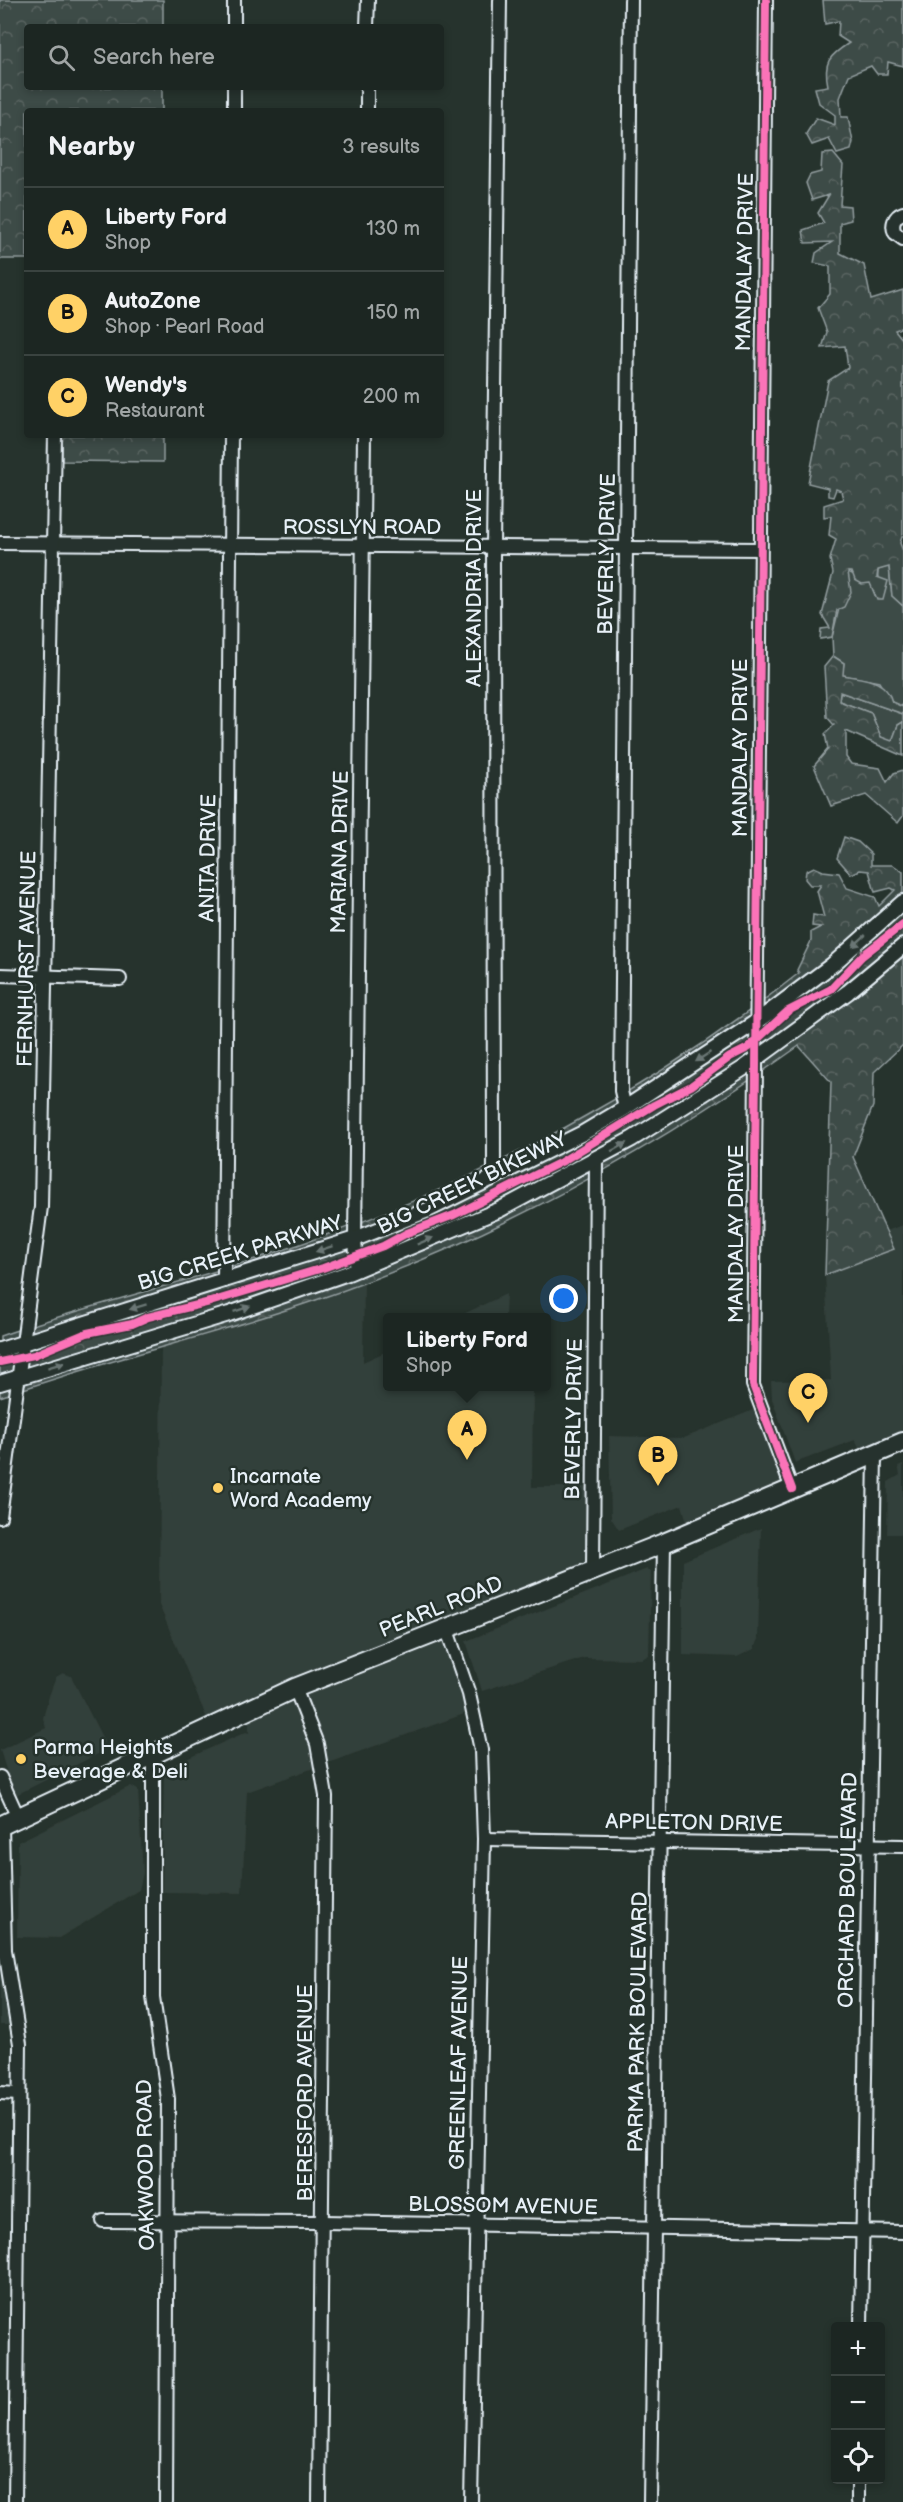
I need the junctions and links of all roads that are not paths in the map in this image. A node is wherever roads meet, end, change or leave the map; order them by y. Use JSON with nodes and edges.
{"nodes":[{"id":1,"x":234,"y":0,"type":"edge"},
{"id":2,"x":368,"y":0,"type":"edge"},
{"id":3,"x":500,"y":0,"type":"edge"},
{"id":4,"x":631,"y":0,"type":"edge"},
{"id":5,"x":766,"y":0,"type":"edge"},
{"id":6,"x":234,"y":24,"type":"edge"},
{"id":7,"x":367,"y":24,"type":"edge"},
{"id":8,"x":234,"y":90,"type":"edge"},
{"id":9,"x":367,"y":90,"type":"edge"},
{"id":10,"x":234,"y":108,"type":"edge"},
{"id":11,"x":367,"y":108,"type":"edge"},
{"id":12,"x":903,"y":213,"type":"edge"},
{"id":13,"x":903,"y":239,"type":"edge"},
{"id":14,"x":55,"y":438,"type":"edge"},
{"id":15,"x":231,"y":438,"type":"edge"},
{"id":16,"x":364,"y":438,"type":"edge"},
{"id":17,"x":0,"y":543,"type":"edge"},
{"id":18,"x":53,"y":543,"type":"junction"},
{"id":19,"x":230,"y":546,"type":"junction"},
{"id":20,"x":363,"y":546,"type":"junction"},
{"id":21,"x":493,"y":546,"type":"junction"},
{"id":22,"x":627,"y":546,"type":"junction"},
{"id":23,"x":760,"y":549,"type":"junction"},
{"id":24,"x":903,"y":902,"type":"edge"},
{"id":25,"x":903,"y":946,"type":"edge"},
{"id":26,"x":0,"y":975,"type":"edge"},
{"id":27,"x":47,"y":975,"type":"junction"},
{"id":28,"x":120,"y":979,"type":"dead end"},
{"id":29,"x":756,"y":1022,"type":"junction"},
{"id":30,"x":755,"y":1059,"type":"junction"},
{"id":31,"x":625,"y":1108,"type":"junction"},
{"id":32,"x":596,"y":1160,"type":"junction"},
{"id":33,"x":494,"y":1176,"type":"junction"},
{"id":34,"x":356,"y":1239,"type":"junction"},
{"id":35,"x":357,"y":1270,"type":"junction"},
{"id":36,"x":224,"y":1281,"type":"junction"},
{"id":37,"x":22,"y":1342,"type":"junction"},
{"id":38,"x":0,"y":1350,"type":"edge"},
{"id":39,"x":19,"y":1377,"type":"junction"},
{"id":40,"x":0,"y":1383,"type":"edge"},
{"id":41,"x":903,"y":1442,"type":"edge"},
{"id":42,"x":874,"y":1454,"type":"junction"},
{"id":43,"x":792,"y":1489,"type":"junction"},
{"id":44,"x":0,"y":1517,"type":"edge"},
{"id":45,"x":664,"y":1543,"type":"junction"},
{"id":46,"x":592,"y":1571,"type":"junction"},
{"id":47,"x":447,"y":1630,"type":"junction"},
{"id":48,"x":295,"y":1688,"type":"junction"},
{"id":49,"x":153,"y":1756,"type":"junction"},
{"id":50,"x":0,"y":1777,"type":"edge"},
{"id":51,"x":7,"y":1823,"type":"edge"},
{"id":52,"x":484,"y":1839,"type":"junction"},
{"id":53,"x":661,"y":1843,"type":"junction"},
{"id":54,"x":868,"y":1845,"type":"junction"},
{"id":55,"x":903,"y":1846,"type":"edge"},
{"id":56,"x":0,"y":2093,"type":"edge"},
{"id":57,"x":19,"y":2094,"type":"junction"},
{"id":58,"x":103,"y":2221,"type":"dead end"},
{"id":59,"x":168,"y":2222,"type":"junction"},
{"id":60,"x":323,"y":2222,"type":"junction"},
{"id":61,"x":475,"y":2225,"type":"junction"},
{"id":62,"x":654,"y":2228,"type":"junction"},
{"id":63,"x":862,"y":2231,"type":"junction"},
{"id":64,"x":903,"y":2232,"type":"edge"},
{"id":65,"x":861,"y":2322,"type":"edge"},
{"id":66,"x":858,"y":2484,"type":"edge"},
{"id":67,"x":15,"y":2502,"type":"edge"},
{"id":68,"x":166,"y":2502,"type":"edge"},
{"id":69,"x":319,"y":2502,"type":"edge"},
{"id":70,"x":471,"y":2502,"type":"edge"},
{"id":71,"x":650,"y":2502,"type":"edge"},
{"id":72,"x":858,"y":2502,"type":"edge"}],
"edges":[{"from":1,"to":6,"type":"street"},
{"from":2,"to":7,"type":"street"},
{"from":3,"to":21,"type":"street","name":"ALEXANDRIA DRIVE"},
{"from":4,"to":22,"type":"street","name":"BEVERLY DRIVE"},
{"from":5,"to":23,"type":"street","name":"MANDALAY DRIVE"},
{"from":8,"to":10,"type":"street"},
{"from":9,"to":11,"type":"street"},
{"from":12,"to":13,"type":"street"},
{"from":14,"to":18,"type":"street","name":"FERNHURST AVENUE"},
{"from":15,"to":19,"type":"street","name":"ANITA DRIVE"},
{"from":16,"to":20,"type":"street","name":"MARIANA DRIVE"},
{"from":17,"to":18,"type":"street","name":"ROSSLYN ROAD"},
{"from":18,"to":19,"type":"street","name":"ROSSLYN ROAD"},
{"from":18,"to":27,"type":"street","name":"FERNHURST AVENUE"},
{"from":19,"to":20,"type":"street","name":"ROSSLYN ROAD"},
{"from":19,"to":36,"type":"street","name":"ANITA DRIVE"},
{"from":20,"to":21,"type":"street","name":"ROSSLYN ROAD"},
{"from":20,"to":34,"type":"street","name":"MARIANA DRIVE"},
{"from":21,"to":22,"type":"street","name":"ROSSLYN ROAD"},
{"from":21,"to":33,"type":"street","name":"ALEXANDRIA DRIVE"},
{"from":22,"to":23,"type":"street","name":"ROSSLYN ROAD"},
{"from":22,"to":31,"type":"street","name":"BEVERLY DRIVE"},
{"from":23,"to":29,"type":"street","name":"MANDALAY DRIVE"},
{"from":24,"to":29,"type":"street","name":"BIG CREEK PARKWAY","one_way":true},
{"from":25,"to":30,"type":"street"},
{"from":26,"to":27,"type":"street"},
{"from":27,"to":28,"type":"street"},
{"from":27,"to":37,"type":"street","name":"FERNHURST AVENUE"},
{"from":29,"to":30,"type":"street","name":"MANDALAY DRIVE"},
{"from":29,"to":31,"type":"street","name":"BIG CREEK PARKWAY","one_way":true},
{"from":32,"to":30,"type":"street","one_way":true},
{"from":30,"to":43,"type":"street","name":"MANDALAY DRIVE"},
{"from":31,"to":33,"type":"street","name":"BIG CREEK PARKWAY"},
{"from":35,"to":32,"type":"street","one_way":true},
{"from":32,"to":46,"type":"street","name":"BEVERLY DRIVE"},
{"from":33,"to":34,"type":"street","name":"BIG CREEK PARKWAY"},
{"from":34,"to":35,"type":"street","name":"MARIANA DRIVE"},
{"from":34,"to":36,"type":"street","name":"BIG CREEK PARKWAY","one_way":true},
{"from":39,"to":35,"type":"street","one_way":true},
{"from":36,"to":37,"type":"street","name":"BIG CREEK PARKWAY","one_way":true},
{"from":37,"to":38,"type":"street","name":"BIG CREEK PARKWAY"},
{"from":37,"to":39,"type":"street","name":"FERNHURST AVENUE"},
{"from":39,"to":40,"type":"street"},
{"from":39,"to":44,"type":"street","name":"FERNHURST AVENUE"},
{"from":41,"to":42,"type":"main road","name":"PEARL ROAD"},
{"from":42,"to":43,"type":"main road","name":"PEARL ROAD"},
{"from":42,"to":54,"type":"street","name":"ORCHARD BOULEVARD"},
{"from":43,"to":45,"type":"main road","name":"PEARL ROAD"},
{"from":45,"to":46,"type":"main road","name":"PEARL ROAD"},
{"from":45,"to":53,"type":"street","name":"PARMA PARK BOULEVARD"},
{"from":46,"to":47,"type":"main road","name":"PEARL ROAD"},
{"from":47,"to":48,"type":"main road","name":"PEARL ROAD"},
{"from":47,"to":52,"type":"street","name":"GREENLEAF AVENUE"},
{"from":48,"to":49,"type":"main road","name":"PEARL ROAD"},
{"from":48,"to":60,"type":"street","name":"BERESFORD AVENUE"},
{"from":49,"to":51,"type":"main road","name":"PEARL ROAD"},
{"from":49,"to":59,"type":"street","name":"OAKWOOD ROAD"},
{"from":50,"to":51,"type":"street"},
{"from":51,"to":57,"type":"street"},
{"from":52,"to":53,"type":"street","name":"APPLETON DRIVE"},
{"from":52,"to":61,"type":"street","name":"GREENLEAF AVENUE"},
{"from":53,"to":54,"type":"street","name":"APPLETON DRIVE"},
{"from":53,"to":62,"type":"street","name":"PARMA PARK BOULEVARD"},
{"from":54,"to":55,"type":"street","name":"APPLETON DRIVE"},
{"from":54,"to":63,"type":"street","name":"ORCHARD BOULEVARD"},
{"from":56,"to":57,"type":"street"},
{"from":57,"to":67,"type":"street"},
{"from":58,"to":59,"type":"street","name":"BLOSSOM AVENUE"},
{"from":59,"to":60,"type":"street","name":"BLOSSOM AVENUE"},
{"from":59,"to":68,"type":"street","name":"OAKWOOD ROAD"},
{"from":60,"to":61,"type":"street","name":"BLOSSOM AVENUE"},
{"from":60,"to":69,"type":"street","name":"BERESFORD AVENUE"},
{"from":61,"to":62,"type":"street","name":"BLOSSOM AVENUE"},
{"from":61,"to":70,"type":"street","name":"GREENLEAF AVENUE"},
{"from":62,"to":63,"type":"street","name":"BLOSSOM AVENUE"},
{"from":62,"to":71,"type":"street","name":"PARMA PARK BOULEVARD"},
{"from":63,"to":64,"type":"street","name":"BLOSSOM AVENUE"},
{"from":63,"to":65,"type":"street","name":"ORCHARD BOULEVARD"},
{"from":66,"to":72,"type":"street"}]}
